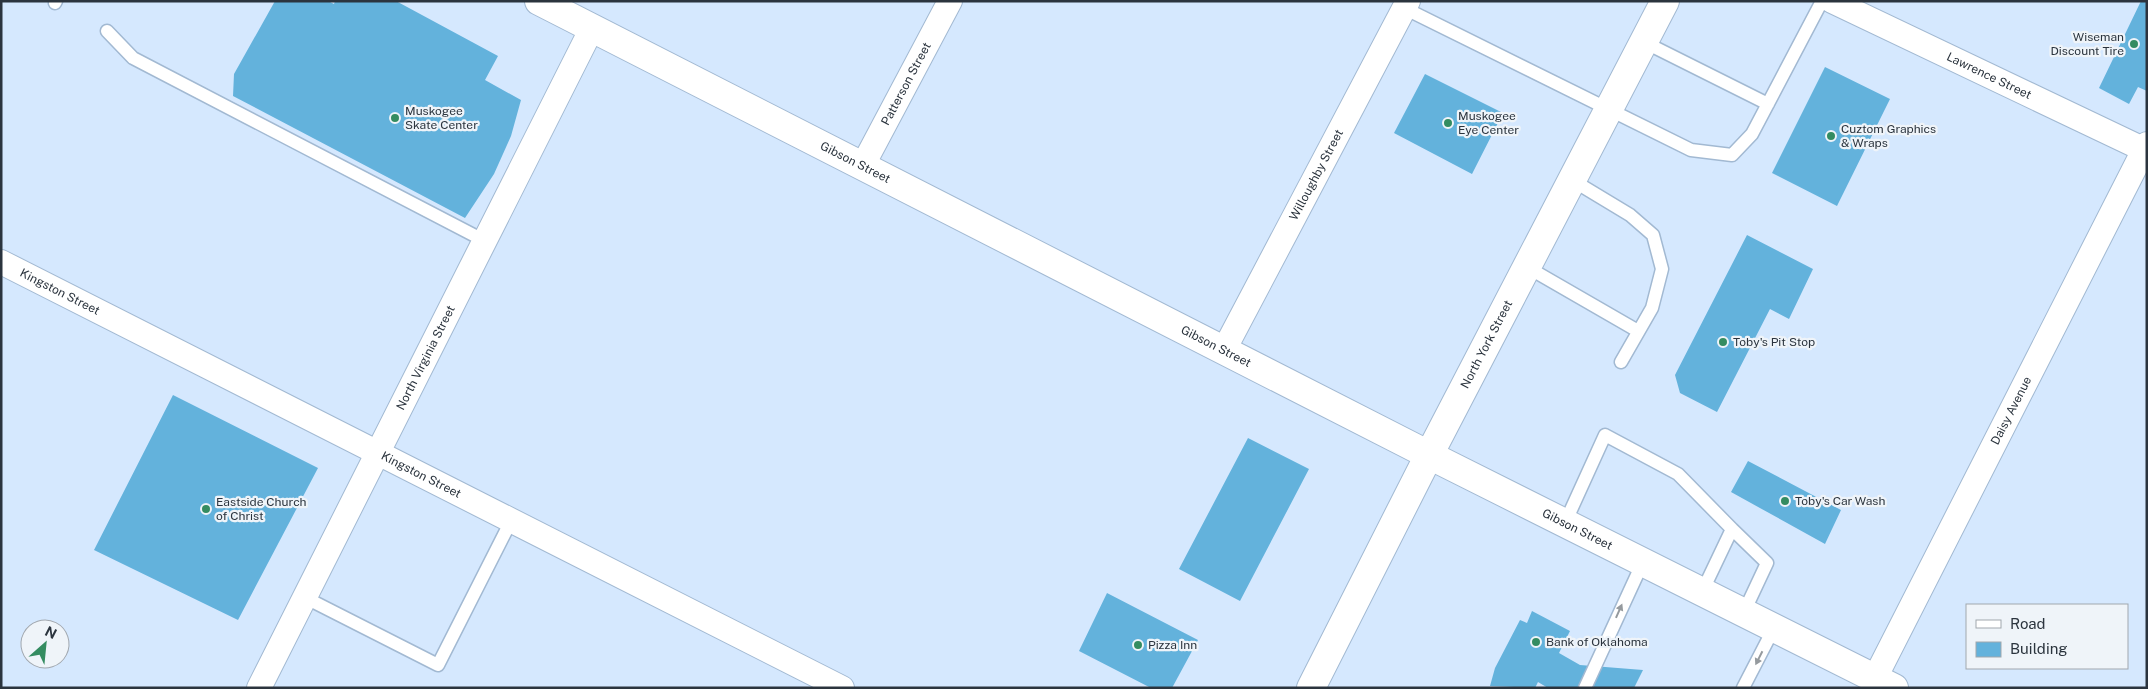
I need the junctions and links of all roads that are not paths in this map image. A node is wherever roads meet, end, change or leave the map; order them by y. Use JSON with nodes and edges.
{"nodes":[{"id":1,"x":539,"y":1,"type":"edge"},
{"id":2,"x":950,"y":1,"type":"edge"},
{"id":3,"x":1665,"y":1,"type":"edge"},
{"id":4,"x":1822,"y":1,"type":"edge"},
{"id":5,"x":1832,"y":1,"type":"edge"},
{"id":6,"x":1406,"y":5,"type":"edge"},
{"id":7,"x":592,"y":28,"type":"junction"},
{"id":8,"x":107,"y":31,"type":"dead end"},
{"id":9,"x":1644,"y":42,"type":"junction"},
{"id":10,"x":1768,"y":104,"type":"junction"},
{"id":11,"x":1609,"y":109,"type":"junction"},
{"id":12,"x":2146,"y":148,"type":"edge"},
{"id":13,"x":863,"y":165,"type":"junction"},
{"id":14,"x":1572,"y":180,"type":"junction"},
{"id":15,"x":485,"y":241,"type":"junction"},
{"id":16,"x":1,"y":262,"type":"edge"},
{"id":17,"x":1527,"y":267,"type":"junction"},
{"id":18,"x":1638,"y":331,"type":"junction"},
{"id":19,"x":1224,"y":350,"type":"junction"},
{"id":20,"x":1621,"y":362,"type":"dead end"},
{"id":21,"x":378,"y":453,"type":"junction"},
{"id":22,"x":1429,"y":455,"type":"junction"},
{"id":23,"x":511,"y":520,"type":"junction"},
{"id":24,"x":1565,"y":524,"type":"junction"},
{"id":25,"x":1732,"y":529,"type":"junction"},
{"id":26,"x":1643,"y":562,"type":"junction"},
{"id":27,"x":1702,"y":592,"type":"junction"},
{"id":28,"x":304,"y":597,"type":"junction"},
{"id":29,"x":1744,"y":612,"type":"junction"},
{"id":30,"x":1774,"y":628,"type":"junction"},
{"id":31,"x":1884,"y":683,"type":"edge"},
{"id":32,"x":259,"y":688,"type":"edge"},
{"id":33,"x":842,"y":688,"type":"edge"},
{"id":34,"x":1311,"y":688,"type":"edge"},
{"id":35,"x":1585,"y":688,"type":"edge"},
{"id":36,"x":1743,"y":688,"type":"edge"}],
"edges":[{"from":1,"to":7,"type":"street","name":"Gibson Street"},
{"from":2,"to":13,"type":"street","name":"Patterson Street"},
{"from":3,"to":9,"type":"street","name":"North York Street"},
{"from":4,"to":10,"type":"lane"},
{"from":5,"to":12,"type":"street","name":"Lawrence Street"},
{"from":6,"to":11,"type":"lane"},
{"from":6,"to":19,"type":"street","name":"Willoughby Street"},
{"from":7,"to":13,"type":"street","name":"Gibson Street"},
{"from":7,"to":15,"type":"street","name":"North Virginia Street"},
{"from":8,"to":15,"type":"lane"},
{"from":9,"to":10,"type":"lane"},
{"from":9,"to":11,"type":"street","name":"North York Street"},
{"from":10,"to":11,"type":"lane"},
{"from":11,"to":14,"type":"street","name":"North York Street"},
{"from":12,"to":31,"type":"street","name":"Daisy Avenue"},
{"from":13,"to":19,"type":"street","name":"Gibson Street"},
{"from":14,"to":17,"type":"street","name":"North York Street"},
{"from":14,"to":18,"type":"lane"},
{"from":15,"to":21,"type":"street","name":"North Virginia Street"},
{"from":16,"to":21,"type":"street","name":"Kingston Street"},
{"from":17,"to":18,"type":"lane"},
{"from":17,"to":22,"type":"street","name":"North York Street"},
{"from":18,"to":20,"type":"lane"},
{"from":19,"to":22,"type":"street","name":"Gibson Street"},
{"from":21,"to":23,"type":"street","name":"Kingston Street"},
{"from":21,"to":28,"type":"street","name":"North Virginia Street"},
{"from":22,"to":24,"type":"street","name":"Gibson Street"},
{"from":22,"to":34,"type":"street","name":"North York Street"},
{"from":23,"to":28,"type":"lane"},
{"from":23,"to":33,"type":"street","name":"Kingston Street"},
{"from":24,"to":25,"type":"lane"},
{"from":24,"to":26,"type":"street","name":"Gibson Street"},
{"from":25,"to":27,"type":"lane"},
{"from":25,"to":29,"type":"lane"},
{"from":26,"to":27,"type":"street","name":"Gibson Street"},
{"from":35,"to":26,"type":"lane","one_way":true},
{"from":27,"to":29,"type":"street","name":"Gibson Street"},
{"from":28,"to":32,"type":"street","name":"North Virginia Street"},
{"from":29,"to":30,"type":"street","name":"Gibson Street"},
{"from":30,"to":31,"type":"street","name":"Gibson Street"},
{"from":30,"to":36,"type":"lane","one_way":true}]}
